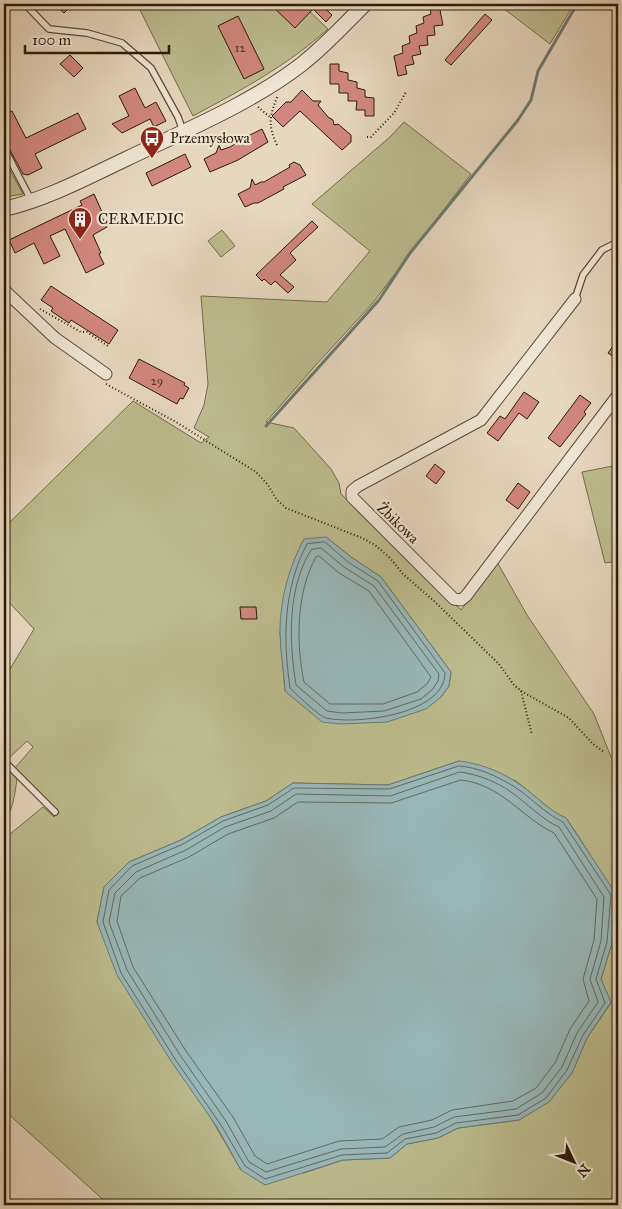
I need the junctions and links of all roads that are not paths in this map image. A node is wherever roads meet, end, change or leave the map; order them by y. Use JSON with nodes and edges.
{"nodes":[{"id":1,"x":25,"y":4,"type":"edge"},
{"id":2,"x":365,"y":4,"type":"edge"},
{"id":3,"x":183,"y":131,"type":"junction"},
{"id":4,"x":4,"y":148,"type":"edge"},
{"id":5,"x":31,"y":202,"type":"junction"},
{"id":6,"x":4,"y":209,"type":"edge"},
{"id":7,"x":618,"y":242,"type":"edge"},
{"id":8,"x":4,"y":290,"type":"edge"},
{"id":9,"x":574,"y":299,"type":"joint"},
{"id":10,"x":103,"y":378,"type":"road end"},
{"id":11,"x":618,"y":395,"type":"edge"},
{"id":12,"x":4,"y":761,"type":"edge"},
{"id":13,"x":55,"y":812,"type":"dead end"}],
"edges":[{"from":1,"to":3,"type":"lane"},
{"from":2,"to":3,"type":"street"},
{"from":3,"to":5,"type":"street"},
{"from":4,"to":5,"type":"lane"},
{"from":5,"to":6,"type":"street"},
{"from":7,"to":9,"type":"lane"},
{"from":8,"to":10,"type":"street"},
{"from":9,"to":11,"type":"street","name":"Żbikowa"},
{"from":12,"to":13,"type":"lane"}]}
